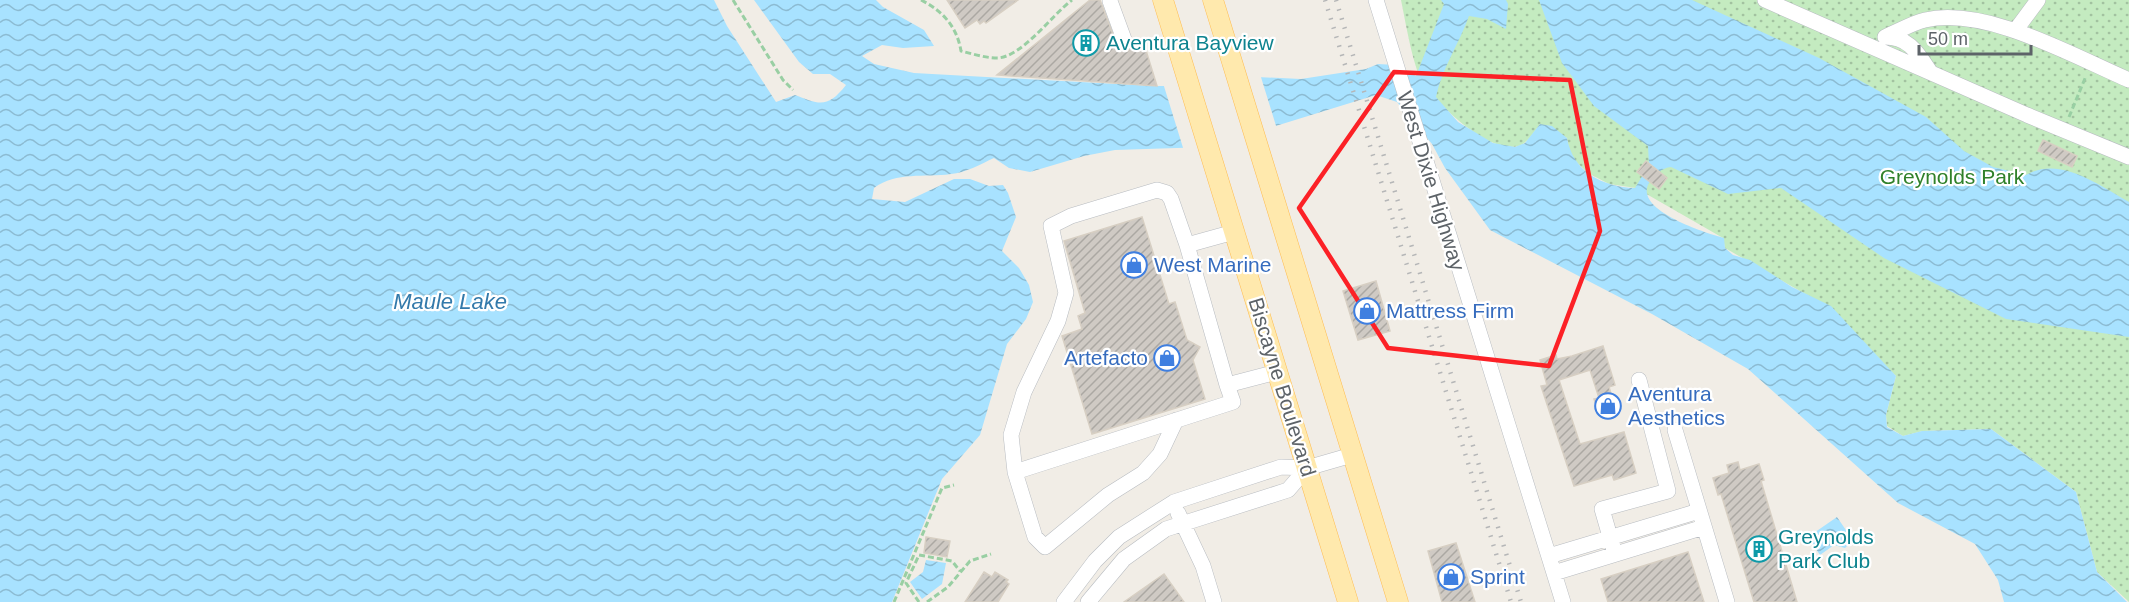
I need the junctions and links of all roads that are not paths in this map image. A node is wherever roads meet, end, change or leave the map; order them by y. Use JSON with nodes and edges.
{"nodes":[{"id":1,"x":1163,"y":0,"type":"edge"},
{"id":2,"x":1212,"y":0,"type":"edge"},
{"id":3,"x":1376,"y":0,"type":"edge"},
{"id":4,"x":1765,"y":0,"type":"edge"},
{"id":5,"x":2038,"y":0,"type":"edge"},
{"id":6,"x":1108,"y":1,"type":"edge"},
{"id":7,"x":1927,"y":20,"type":"junction"},
{"id":8,"x":2014,"y":31,"type":"junction"},
{"id":9,"x":1887,"y":36,"type":"junction"},
{"id":10,"x":1855,"y":40,"type":"junction"},
{"id":11,"x":1125,"y":42,"type":"dead end"},
{"id":12,"x":1914,"y":48,"type":"junction"},
{"id":13,"x":1931,"y":73,"type":"junction"},
{"id":14,"x":2129,"y":80,"type":"edge"},
{"id":15,"x":2129,"y":157,"type":"edge"},
{"id":16,"x":1234,"y":232,"type":"junction"},
{"id":17,"x":1187,"y":245,"type":"junction"},
{"id":18,"x":1277,"y":372,"type":"junction"},
{"id":19,"x":1639,"y":380,"type":"dead end"},
{"id":20,"x":1227,"y":385,"type":"junction"},
{"id":21,"x":1176,"y":420,"type":"junction"},
{"id":22,"x":1675,"y":429,"type":"dead end"},
{"id":23,"x":1352,"y":455,"type":"junction"},
{"id":24,"x":1307,"y":468,"type":"junction"},
{"id":25,"x":1015,"y":472,"type":"junction"},
{"id":26,"x":1174,"y":502,"type":"junction"},
{"id":27,"x":1699,"y":511,"type":"junction"},
{"id":28,"x":1181,"y":523,"type":"junction"},
{"id":29,"x":1643,"y":527,"type":"junction"},
{"id":30,"x":1704,"y":527,"type":"junction"},
{"id":31,"x":1609,"y":537,"type":"junction"},
{"id":32,"x":1648,"y":544,"type":"junction"},
{"id":33,"x":1615,"y":554,"type":"junction"},
{"id":34,"x":1549,"y":556,"type":"junction"},
{"id":35,"x":1554,"y":573,"type":"junction"},
{"id":36,"x":1064,"y":602,"type":"edge"},
{"id":37,"x":1088,"y":602,"type":"edge"},
{"id":38,"x":1214,"y":602,"type":"edge"},
{"id":39,"x":1348,"y":602,"type":"edge"},
{"id":40,"x":1398,"y":602,"type":"edge"},
{"id":41,"x":1563,"y":602,"type":"edge"},
{"id":42,"x":1727,"y":602,"type":"edge"}],
"edges":[{"from":1,"to":16,"type":"main road","name":"Biscayne Boulevard"},
{"from":2,"to":23,"type":"main road"},
{"from":3,"to":34,"type":"street","name":"West Dixie Highway"},
{"from":4,"to":10,"type":"street"},
{"from":5,"to":8,"type":"street"},
{"from":6,"to":11,"type":"street"},
{"from":7,"to":8,"type":"street"},
{"from":7,"to":9,"type":"street"},
{"from":7,"to":12,"type":"street"},
{"from":8,"to":14,"type":"street"},
{"from":9,"to":10,"type":"street"},
{"from":9,"to":12,"type":"street"},
{"from":10,"to":13,"type":"street"},
{"from":12,"to":13,"type":"street"},
{"from":13,"to":15,"type":"street"},
{"from":16,"to":17,"type":"street"},
{"from":16,"to":18,"type":"main road","name":"Biscayne Boulevard"},
{"from":17,"to":20,"type":"street"},
{"from":17,"to":25,"type":"street"},
{"from":18,"to":20,"type":"street"},
{"from":18,"to":24,"type":"main road","name":"Biscayne Boulevard"},
{"from":19,"to":31,"type":"street"},
{"from":20,"to":21,"type":"street"},
{"from":21,"to":25,"type":"street"},
{"from":21,"to":25,"type":"street"},
{"from":22,"to":27,"type":"street"},
{"from":23,"to":24,"type":"street"},
{"from":23,"to":40,"type":"main road"},
{"from":24,"to":26,"type":"street"},
{"from":24,"to":28,"type":"street"},
{"from":24,"to":39,"type":"main road","name":"Biscayne Boulevard"},
{"from":26,"to":28,"type":"street"},
{"from":26,"to":36,"type":"street"},
{"from":27,"to":29,"type":"street"},
{"from":27,"to":30,"type":"street"},
{"from":28,"to":37,"type":"street"},
{"from":28,"to":38,"type":"street"},
{"from":29,"to":31,"type":"street"},
{"from":29,"to":32,"type":"street"},
{"from":30,"to":32,"type":"street"},
{"from":30,"to":42,"type":"street"},
{"from":31,"to":33,"type":"street"},
{"from":31,"to":34,"type":"street"},
{"from":32,"to":33,"type":"street"},
{"from":33,"to":35,"type":"street"},
{"from":34,"to":35,"type":"street","name":"West Dixie Highway"},
{"from":35,"to":41,"type":"street","name":"West Dixie Highway"}]}
